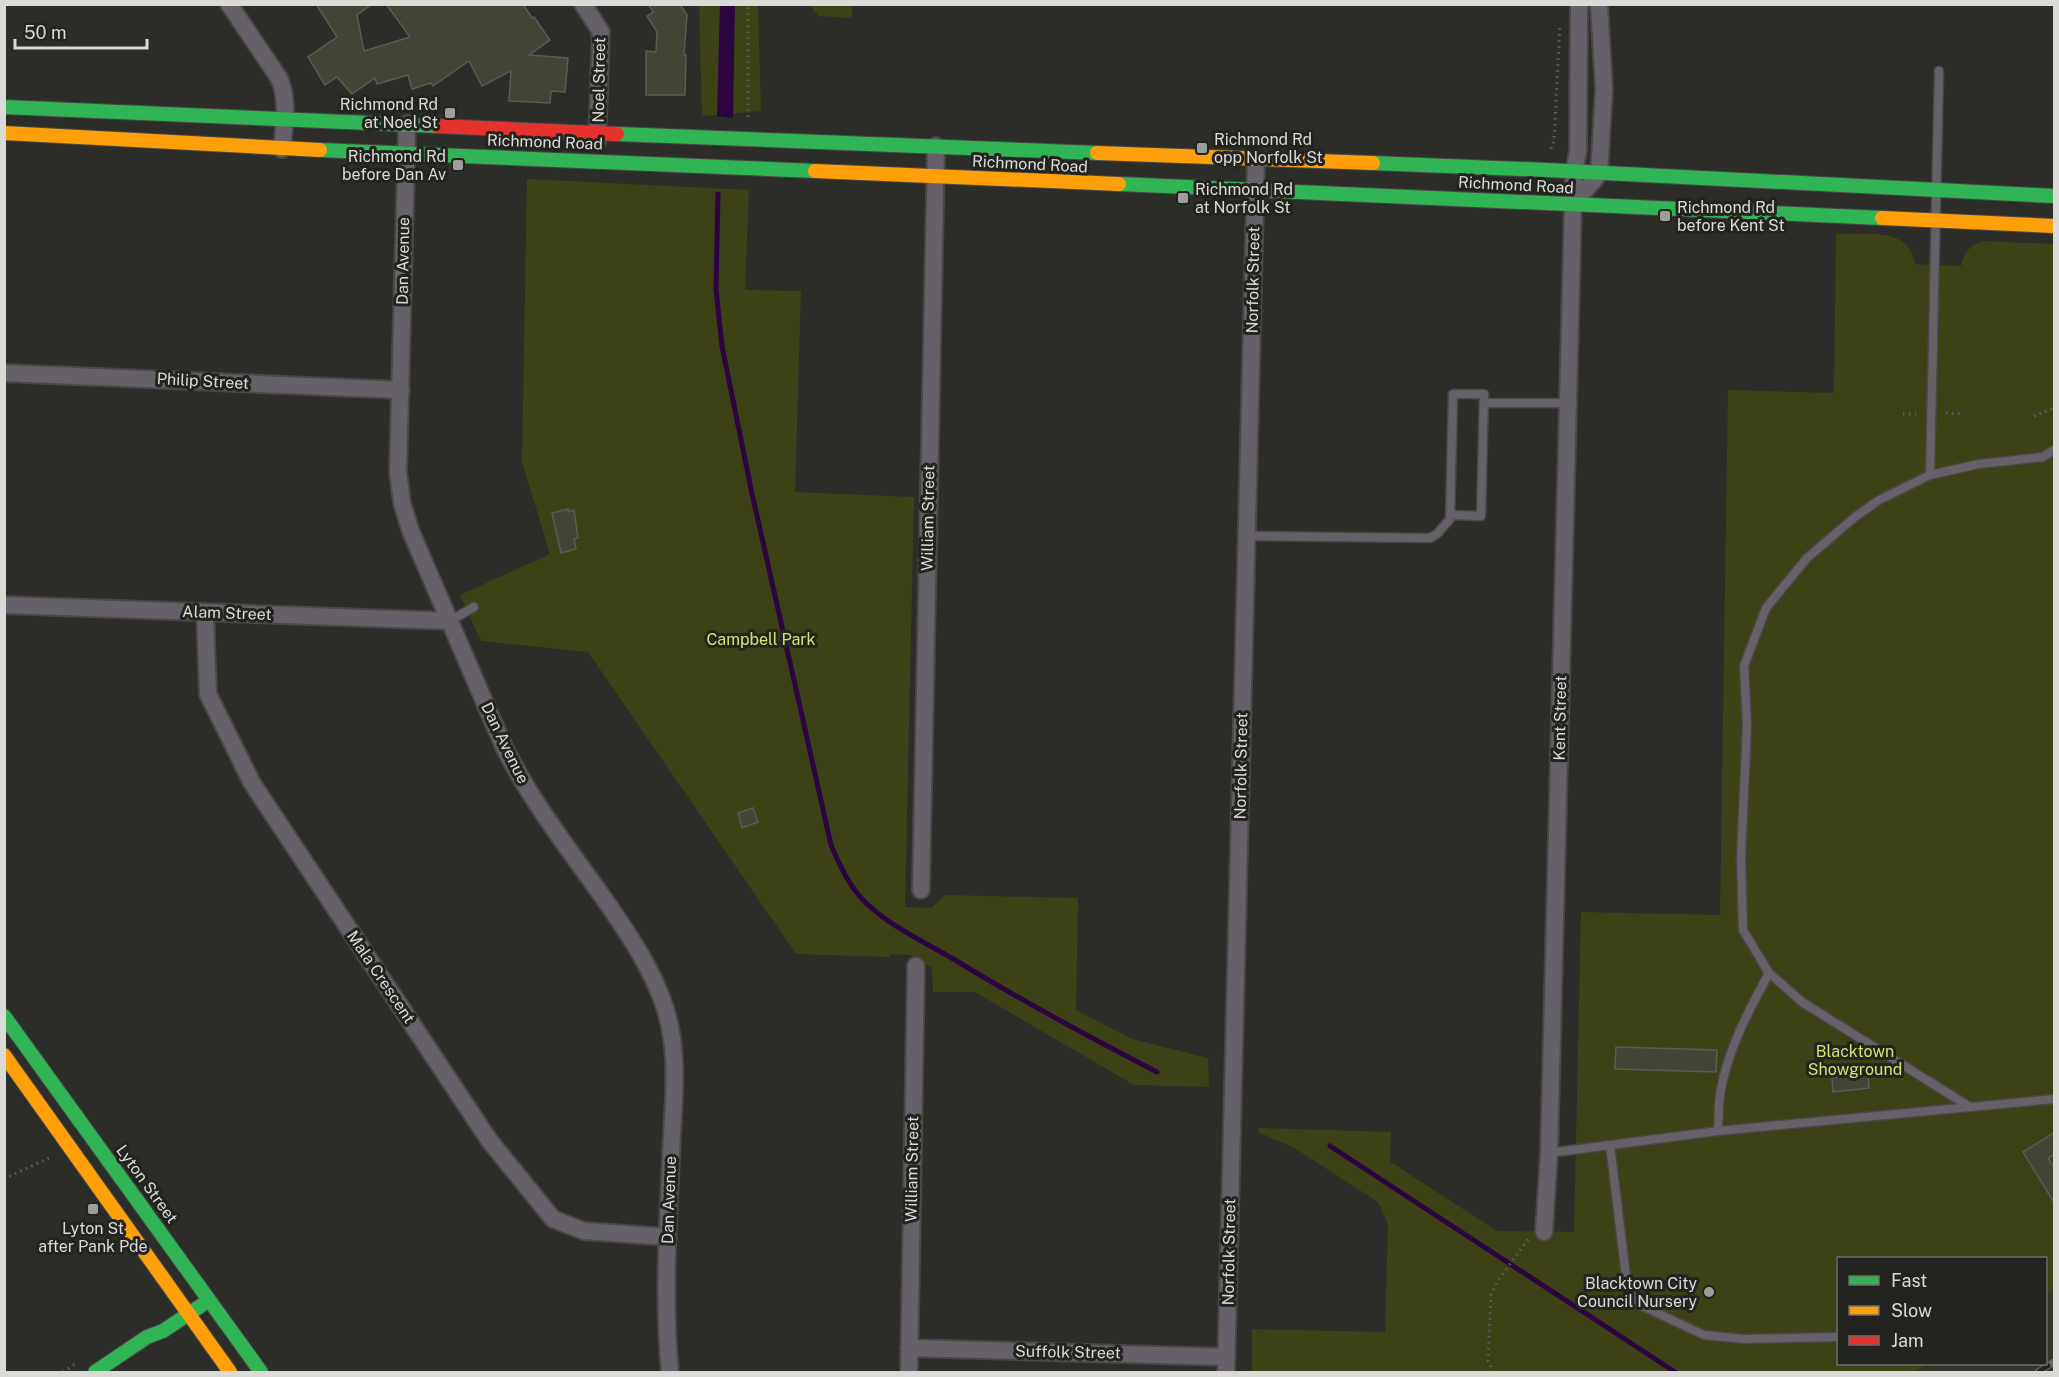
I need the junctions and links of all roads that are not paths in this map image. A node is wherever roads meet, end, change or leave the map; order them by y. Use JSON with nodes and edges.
{"nodes":[{"id":1,"x":229,"y":4,"type":"edge"},
{"id":2,"x":583,"y":4,"type":"edge"},
{"id":3,"x":1579,"y":4,"type":"edge"},
{"id":4,"x":1599,"y":4,"type":"edge"},
{"id":5,"x":1939,"y":71,"type":"dead end"},
{"id":6,"x":4,"y":107,"type":"edge"},
{"id":7,"x":284,"y":119,"type":"junction"},
{"id":8,"x":407,"y":124,"type":"junction"},
{"id":9,"x":598,"y":132,"type":"junction"},
{"id":10,"x":4,"y":133,"type":"edge"},
{"id":11,"x":936,"y":146,"type":"junction"},
{"id":12,"x":282,"y":149,"type":"junction"},
{"id":13,"x":406,"y":153,"type":"junction"},
{"id":14,"x":1256,"y":160,"type":"junction"},
{"id":15,"x":596,"y":161,"type":"junction"},
{"id":16,"x":1574,"y":172,"type":"junction"},
{"id":17,"x":1599,"y":174,"type":"junction"},
{"id":18,"x":935,"y":176,"type":"junction"},
{"id":19,"x":1255,"y":190,"type":"junction"},
{"id":20,"x":1936,"y":190,"type":"junction"},
{"id":21,"x":2055,"y":196,"type":"edge"},
{"id":22,"x":1573,"y":204,"type":"junction"},
{"id":23,"x":1935,"y":220,"type":"junction"},
{"id":24,"x":2055,"y":226,"type":"edge"},
{"id":25,"x":4,"y":373,"type":"edge"},
{"id":26,"x":401,"y":390,"type":"junction"},
{"id":27,"x":1484,"y":403,"type":"junction"},
{"id":28,"x":1568,"y":403,"type":"junction"},
{"id":29,"x":2055,"y":450,"type":"edge"},
{"id":30,"x":1930,"y":475,"type":"junction"},
{"id":31,"x":1450,"y":515,"type":"junction"},
{"id":32,"x":1246,"y":536,"type":"junction"},
{"id":33,"x":4,"y":605,"type":"edge"},
{"id":34,"x":474,"y":607,"type":"dead end"},
{"id":35,"x":206,"y":612,"type":"junction"},
{"id":36,"x":450,"y":621,"type":"junction"},
{"id":37,"x":921,"y":890,"type":"dead end"},
{"id":38,"x":916,"y":966,"type":"dead end"},
{"id":39,"x":1769,"y":972,"type":"junction"},
{"id":40,"x":4,"y":1016,"type":"edge"},
{"id":41,"x":4,"y":1056,"type":"edge"},
{"id":42,"x":2055,"y":1100,"type":"edge"},
{"id":43,"x":1970,"y":1107,"type":"junction"},
{"id":44,"x":1718,"y":1131,"type":"junction"},
{"id":45,"x":1610,"y":1145,"type":"junction"},
{"id":46,"x":1549,"y":1152,"type":"junction"},
{"id":47,"x":1544,"y":1232,"type":"dead end"},
{"id":48,"x":668,"y":1237,"type":"junction"},
{"id":49,"x":166,"y":1282,"type":"junction"},
{"id":50,"x":209,"y":1300,"type":"junction"},
{"id":51,"x":189,"y":1314,"type":"junction"},
{"id":52,"x":147,"y":1337,"type":"junction"},
{"id":53,"x":1837,"y":1337,"type":"edge"},
{"id":54,"x":909,"y":1348,"type":"junction"},
{"id":55,"x":1226,"y":1365,"type":"edge"},
{"id":56,"x":95,"y":1372,"type":"edge"},
{"id":57,"x":230,"y":1372,"type":"edge"},
{"id":58,"x":261,"y":1372,"type":"edge"},
{"id":59,"x":670,"y":1372,"type":"edge"},
{"id":60,"x":909,"y":1372,"type":"edge"}],
"edges":[{"from":1,"to":7,"type":"street"},
{"from":2,"to":9,"type":"street","name":"Noel Street"},
{"from":3,"to":16,"type":"street","name":"Kent Street"},
{"from":4,"to":17,"type":"street"},
{"from":5,"to":20,"type":"lane"},
{"from":6,"to":7,"type":"main road","name":"Richmond Road"},
{"from":7,"to":8,"type":"main road","name":"Richmond Road"},
{"from":7,"to":12,"type":"street"},
{"from":8,"to":9,"type":"main road","name":"Richmond Road"},
{"from":8,"to":13,"type":"street","name":"Dan Avenue"},
{"from":9,"to":11,"type":"main road","name":"Richmond Road"},
{"from":9,"to":15,"type":"street","name":"Noel Street"},
{"from":10,"to":12,"type":"main road","name":"Richmond Road"},
{"from":11,"to":14,"type":"main road","name":"Richmond Road"},
{"from":11,"to":18,"type":"street","name":"William Street"},
{"from":12,"to":13,"type":"main road","name":"Richmond Road"},
{"from":13,"to":15,"type":"main road","name":"Richmond Road"},
{"from":13,"to":26,"type":"street","name":"Dan Avenue"},
{"from":14,"to":16,"type":"main road","name":"Richmond Road"},
{"from":14,"to":19,"type":"street","name":"Norfolk Street"},
{"from":15,"to":18,"type":"main road","name":"Richmond Road"},
{"from":16,"to":17,"type":"main road","name":"Richmond Road"},
{"from":16,"to":22,"type":"street","name":"Kent Street"},
{"from":17,"to":20,"type":"main road","name":"Richmond Road"},
{"from":17,"to":22,"type":"street"},
{"from":18,"to":19,"type":"main road","name":"Richmond Road"},
{"from":18,"to":37,"type":"street","name":"William Street"},
{"from":19,"to":22,"type":"main road","name":"Richmond Road"},
{"from":19,"to":32,"type":"street","name":"Norfolk Street"},
{"from":20,"to":21,"type":"main road","name":"Richmond Road"},
{"from":20,"to":23,"type":"lane"},
{"from":22,"to":23,"type":"main road","name":"Richmond Road"},
{"from":22,"to":28,"type":"street","name":"Kent Street"},
{"from":23,"to":24,"type":"main road","name":"Richmond Road"},
{"from":23,"to":30,"type":"lane"},
{"from":25,"to":26,"type":"street","name":"Philip Street"},
{"from":26,"to":36,"type":"street","name":"Dan Avenue"},
{"from":27,"to":28,"type":"lane"},
{"from":27,"to":31,"type":"lane"},
{"from":27,"to":31,"type":"lane"},
{"from":28,"to":46,"type":"street","name":"Kent Street"},
{"from":29,"to":30,"type":"lane"},
{"from":30,"to":39,"type":"lane"},
{"from":31,"to":32,"type":"lane"},
{"from":32,"to":55,"type":"street","name":"Norfolk Street"},
{"from":33,"to":35,"type":"street","name":"Alam Street"},
{"from":34,"to":36,"type":"lane"},
{"from":35,"to":36,"type":"street","name":"Alam Street"},
{"from":35,"to":48,"type":"street","name":"Mala Crescent"},
{"from":36,"to":48,"type":"street","name":"Dan Avenue"},
{"from":38,"to":54,"type":"street","name":"William Street"},
{"from":39,"to":43,"type":"lane"},
{"from":39,"to":44,"type":"lane"},
{"from":40,"to":50,"type":"main road","name":"Lyton Street"},
{"from":41,"to":49,"type":"main road"},
{"from":42,"to":43,"type":"lane"},
{"from":43,"to":44,"type":"lane"},
{"from":44,"to":45,"type":"lane"},
{"from":45,"to":46,"type":"lane"},
{"from":45,"to":53,"type":"lane"},
{"from":46,"to":47,"type":"street","name":"Kent Street"},
{"from":48,"to":59,"type":"street","name":"Dan Avenue"},
{"from":49,"to":51,"type":"main road"},
{"from":49,"to":52,"type":"main road"},
{"from":50,"to":51,"type":"main road"},
{"from":50,"to":58,"type":"main road","name":"Lyton Street"},
{"from":51,"to":52,"type":"main road"},
{"from":51,"to":57,"type":"main road"},
{"from":52,"to":56,"type":"main road"},
{"from":54,"to":55,"type":"street","name":"Suffolk Street"},
{"from":54,"to":60,"type":"street","name":"William Street"}]}
